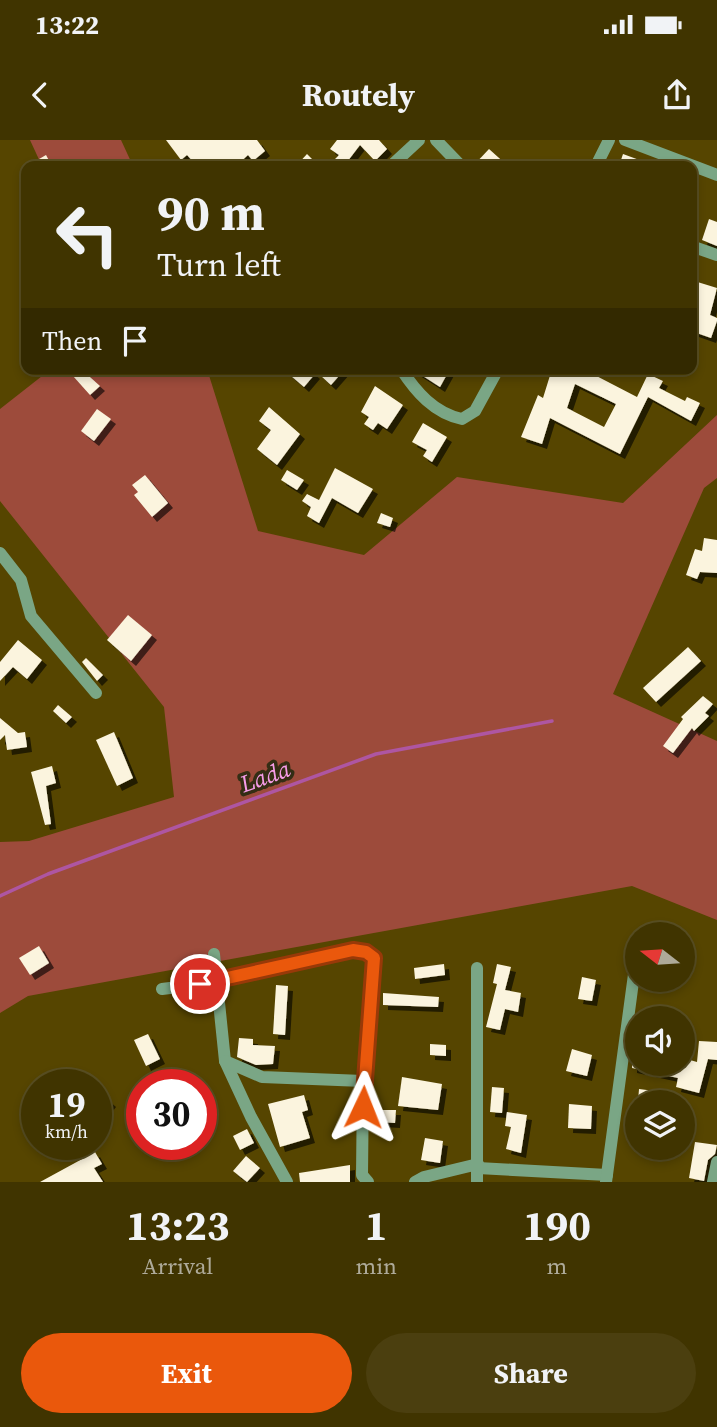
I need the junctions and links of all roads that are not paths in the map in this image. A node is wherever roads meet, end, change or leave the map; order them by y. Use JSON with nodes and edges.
{"nodes":[{"id":1,"x":419,"y":140,"type":"edge"},
{"id":2,"x":436,"y":140,"type":"edge"},
{"id":3,"x":609,"y":140,"type":"edge"},
{"id":4,"x":625,"y":140,"type":"edge"},
{"id":5,"x":396,"y":161,"type":"edge"},
{"id":6,"x":456,"y":161,"type":"edge"},
{"id":7,"x":598,"y":161,"type":"edge"},
{"id":8,"x":680,"y":161,"type":"edge"},
{"id":9,"x":697,"y":167,"type":"edge"},
{"id":10,"x":717,"y":175,"type":"edge"},
{"id":11,"x":697,"y":248,"type":"edge"},
{"id":12,"x":717,"y":255,"type":"edge"},
{"id":13,"x":405,"y":375,"type":"edge"},
{"id":14,"x":495,"y":375,"type":"edge"},
{"id":15,"x":0,"y":552,"type":"edge"},
{"id":16,"x":96,"y":693,"type":"dead end"},
{"id":17,"x":214,"y":954,"type":"dead end"},
{"id":18,"x":477,"y":968,"type":"dead end"},
{"id":19,"x":218,"y":982,"type":"junction"},
{"id":20,"x":162,"y":989,"type":"dead end"},
{"id":21,"x":632,"y":992,"type":"edge"},
{"id":22,"x":225,"y":1061,"type":"junction"},
{"id":23,"x":363,"y":1081,"type":"junction"},
{"id":24,"x":717,"y":1162,"type":"edge"},
{"id":25,"x":478,"y":1166,"type":"junction"},
{"id":26,"x":608,"y":1180,"type":"edge"},
{"id":27,"x":287,"y":1182,"type":"edge"},
{"id":28,"x":368,"y":1182,"type":"edge"},
{"id":29,"x":415,"y":1182,"type":"edge"},
{"id":30,"x":477,"y":1182,"type":"edge"},
{"id":31,"x":713,"y":1182,"type":"edge"}],
"edges":[{"from":1,"to":5,"type":"street"},
{"from":2,"to":6,"type":"street"},
{"from":3,"to":7,"type":"street"},
{"from":4,"to":8,"type":"street"},
{"from":9,"to":10,"type":"street"},
{"from":11,"to":12,"type":"street"},
{"from":13,"to":14,"type":"street"},
{"from":15,"to":16,"type":"street"},
{"from":17,"to":19,"type":"street"},
{"from":18,"to":25,"type":"street"},
{"from":19,"to":20,"type":"street"},
{"from":19,"to":22,"type":"street"},
{"from":19,"to":23,"type":"street"},
{"from":21,"to":26,"type":"street"},
{"from":22,"to":23,"type":"street"},
{"from":22,"to":27,"type":"street"},
{"from":23,"to":28,"type":"street"},
{"from":24,"to":31,"type":"street"},
{"from":25,"to":26,"type":"street"},
{"from":25,"to":29,"type":"street"},
{"from":25,"to":30,"type":"street"}]}
